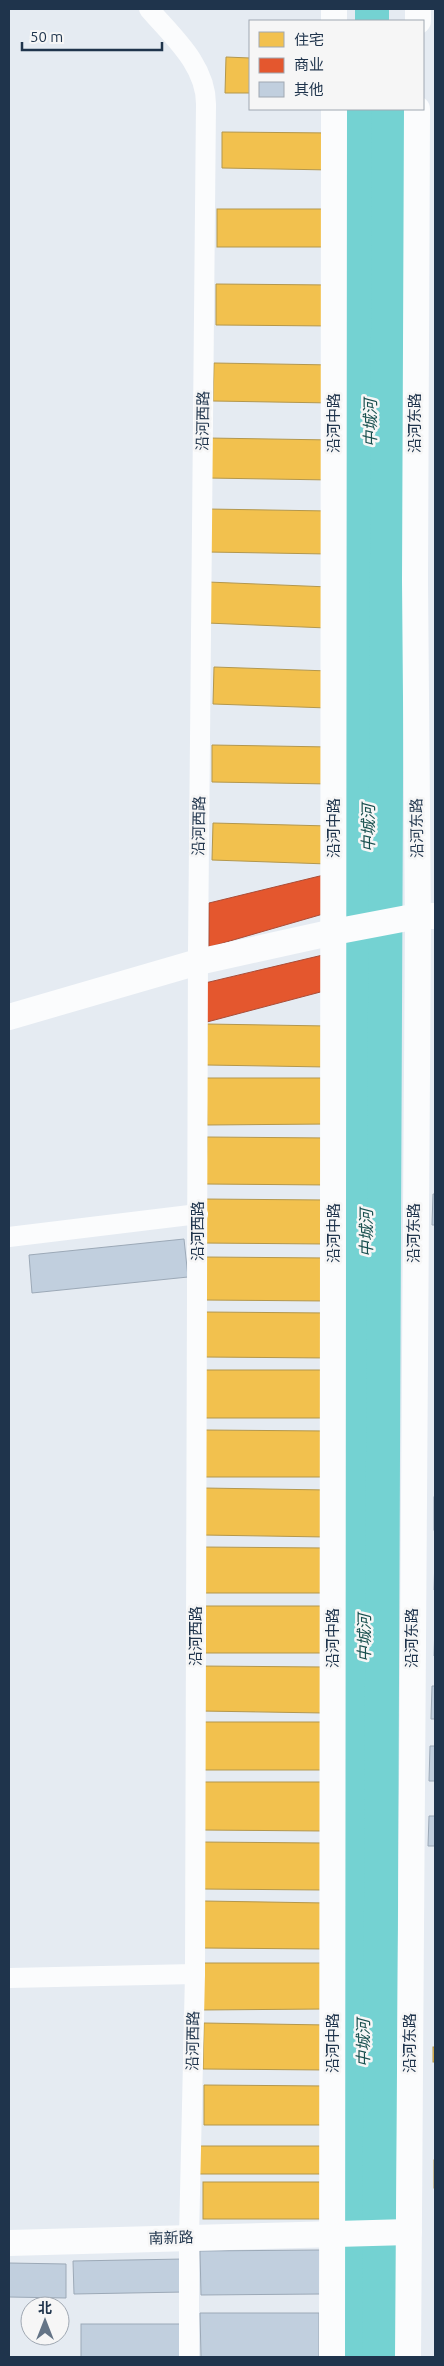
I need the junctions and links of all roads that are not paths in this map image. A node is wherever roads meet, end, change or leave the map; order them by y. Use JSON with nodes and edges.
{"nodes":[{"id":1,"x":149,"y":9,"type":"edge"},
{"id":2,"x":334,"y":110,"type":"edge"},
{"id":3,"x":417,"y":110,"type":"edge"},
{"id":4,"x":416,"y":918,"type":"edge"},
{"id":5,"x":343,"y":930,"type":"junction"},
{"id":6,"x":198,"y":962,"type":"junction"},
{"id":7,"x":9,"y":1017,"type":"edge"},
{"id":8,"x":425,"y":1178,"type":"edge"},
{"id":9,"x":198,"y":1214,"type":"junction"},
{"id":10,"x":9,"y":1237,"type":"edge"},
{"id":11,"x":195,"y":1974,"type":"junction"},
{"id":12,"x":9,"y":1978,"type":"edge"},
{"id":13,"x":398,"y":2232,"type":"junction"},
{"id":14,"x":340,"y":2233,"type":"junction"},
{"id":15,"x":189,"y":2237,"type":"junction"},
{"id":16,"x":9,"y":2244,"type":"edge"},
{"id":17,"x":189,"y":2357,"type":"edge"},
{"id":18,"x":332,"y":2357,"type":"edge"},
{"id":19,"x":408,"y":2357,"type":"edge"}],
"edges":[{"from":1,"to":6,"type":"street","name":"沿河西路"},
{"from":2,"to":5,"type":"street","name":"沿河中路"},
{"from":3,"to":4,"type":"street","name":"沿河东路"},
{"from":4,"to":5,"type":"street"},
{"from":4,"to":8,"type":"street","name":"沿河东路"},
{"from":5,"to":6,"type":"street"},
{"from":5,"to":14,"type":"street","name":"沿河中路"},
{"from":6,"to":7,"type":"street"},
{"from":6,"to":9,"type":"street","name":"沿河西路"},
{"from":8,"to":13,"type":"street","name":"沿河东路"},
{"from":9,"to":10,"type":"street"},
{"from":9,"to":11,"type":"street","name":"沿河西路"},
{"from":11,"to":12,"type":"street"},
{"from":11,"to":15,"type":"street","name":"沿河西路"},
{"from":13,"to":14,"type":"street","name":"南新路"},
{"from":13,"to":19,"type":"street","name":"沿河东路"},
{"from":14,"to":15,"type":"street","name":"南新路"},
{"from":14,"to":18,"type":"street","name":"沿河中路"},
{"from":15,"to":16,"type":"street","name":"南新路"},
{"from":15,"to":17,"type":"street","name":"沿河西路"}]}
